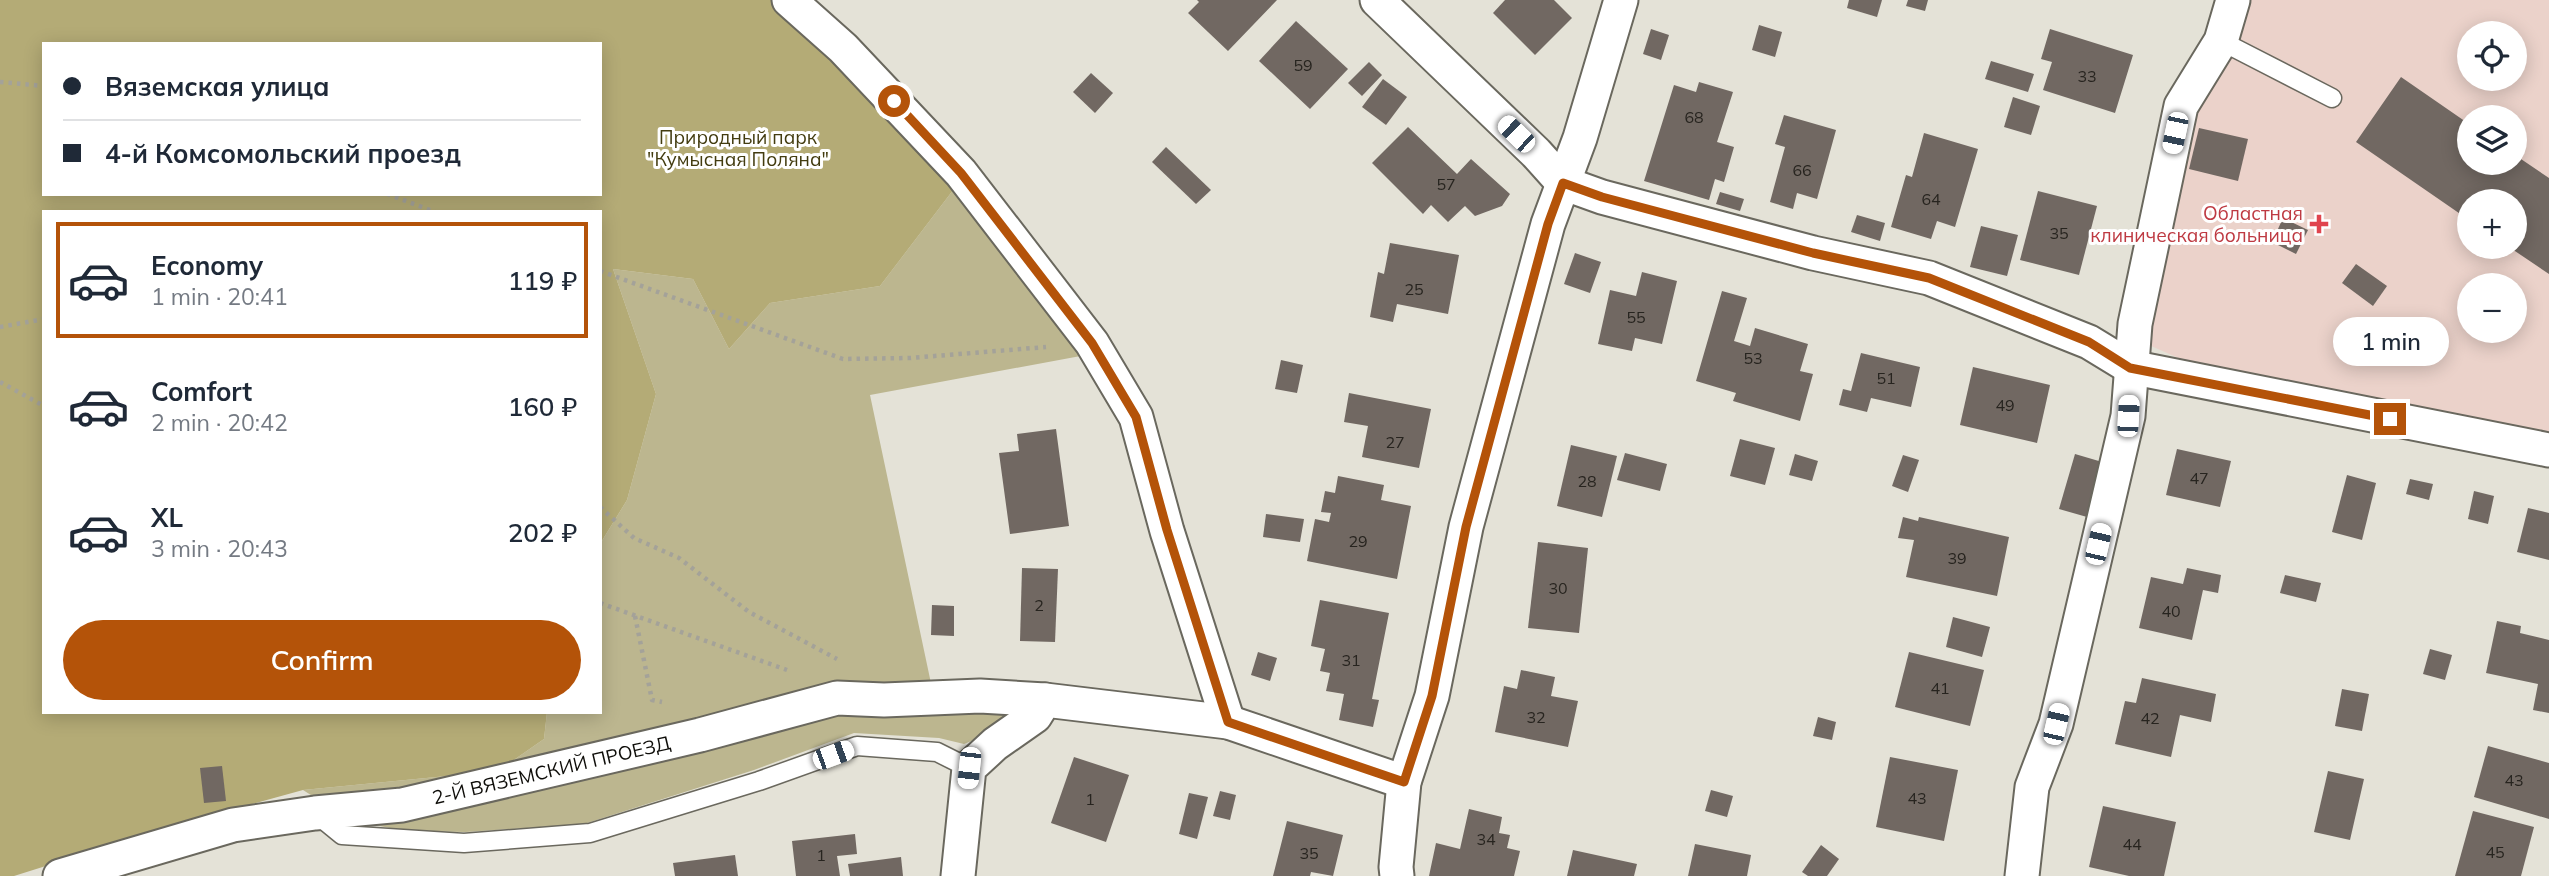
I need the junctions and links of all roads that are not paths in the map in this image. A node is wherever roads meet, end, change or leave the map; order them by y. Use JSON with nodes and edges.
{"nodes":[{"id":1,"x":789,"y":0,"type":"edge"},
{"id":2,"x":1377,"y":0,"type":"edge"},
{"id":3,"x":1621,"y":0,"type":"edge"},
{"id":4,"x":2233,"y":0,"type":"edge"},
{"id":5,"x":2221,"y":41,"type":"junction"},
{"id":6,"x":2332,"y":98,"type":"dead end"},
{"id":7,"x":1563,"y":183,"type":"junction"},
{"id":8,"x":2130,"y":368,"type":"junction"},
{"id":9,"x":2549,"y":450,"type":"edge"},
{"id":10,"x":1045,"y":700,"type":"junction"},
{"id":11,"x":1228,"y":722,"type":"junction"},
{"id":12,"x":969,"y":768,"type":"junction"},
{"id":13,"x":1404,"y":782,"type":"junction"},
{"id":14,"x":315,"y":813,"type":"junction"},
{"id":15,"x":60,"y":876,"type":"edge"},
{"id":16,"x":958,"y":876,"type":"edge"},
{"id":17,"x":1397,"y":876,"type":"edge"},
{"id":18,"x":2022,"y":876,"type":"edge"}],
"edges":[{"from":1,"to":11,"type":"street"},
{"from":2,"to":7,"type":"street"},
{"from":3,"to":7,"type":"street"},
{"from":4,"to":5,"type":"street"},
{"from":5,"to":6,"type":"lane"},
{"from":5,"to":8,"type":"street"},
{"from":7,"to":8,"type":"street"},
{"from":7,"to":13,"type":"street"},
{"from":8,"to":9,"type":"street"},
{"from":8,"to":18,"type":"street"},
{"from":10,"to":11,"type":"street","name":"2-Й ВЯЗЕМСКИЙ ПРОЕЗД"},
{"from":10,"to":12,"type":"street"},
{"from":10,"to":14,"type":"street","name":"2-Й ВЯЗЕМСКИЙ ПРОЕЗД"},
{"from":11,"to":13,"type":"street","name":"2-Й ВЯЗЕМСКИЙ ПРОЕЗД"},
{"from":12,"to":14,"type":"lane"},
{"from":12,"to":16,"type":"street"},
{"from":13,"to":17,"type":"street"},
{"from":14,"to":15,"type":"street","name":"2-Й ВЯЗЕМСКИЙ ПРОЕЗД"}]}
